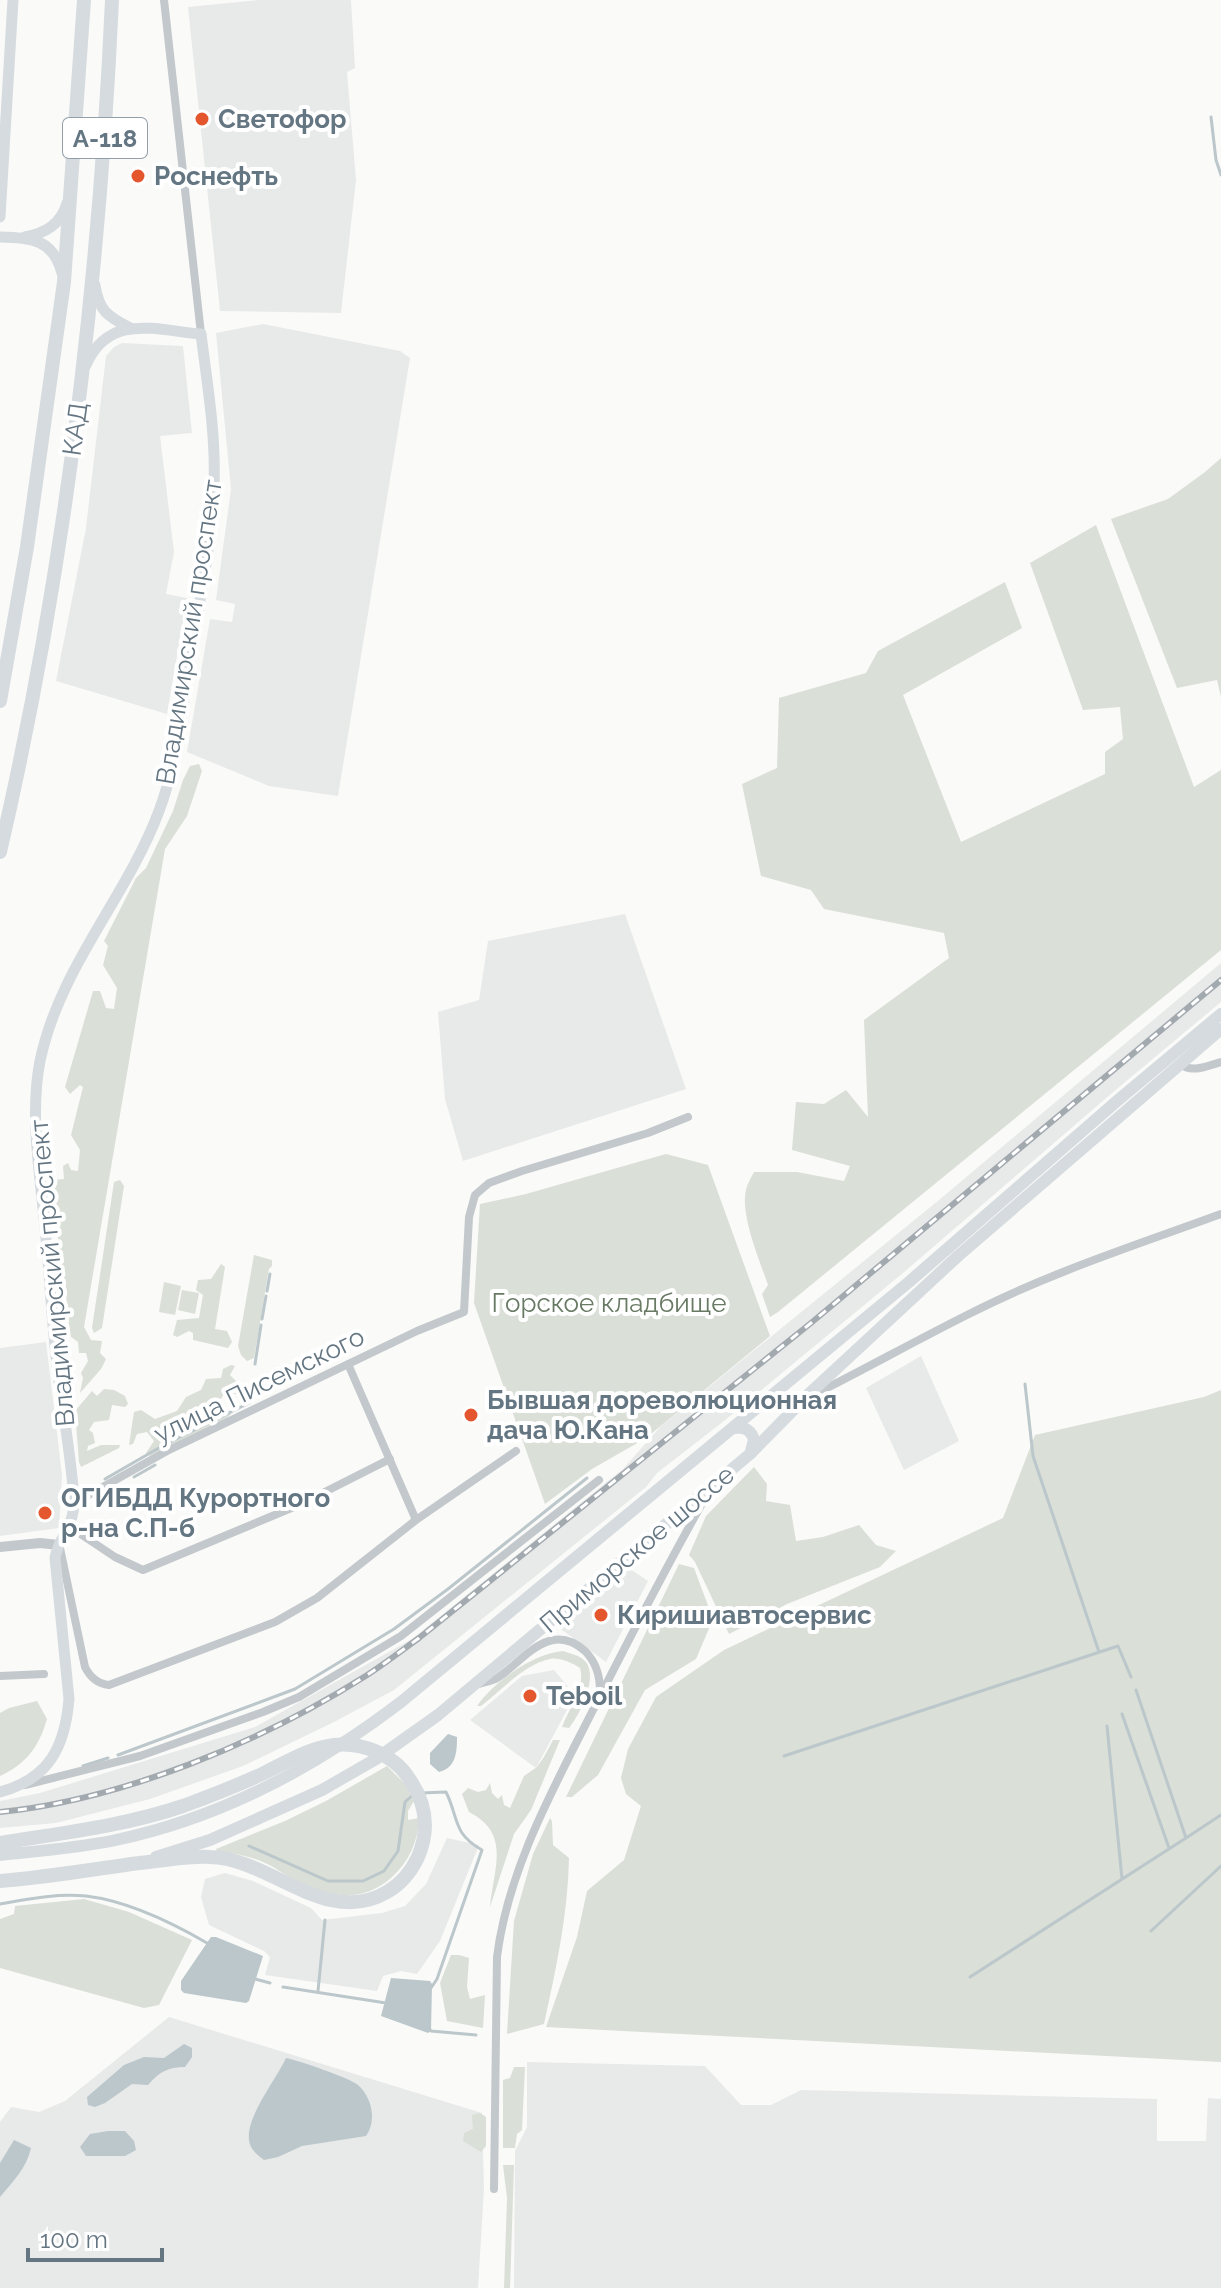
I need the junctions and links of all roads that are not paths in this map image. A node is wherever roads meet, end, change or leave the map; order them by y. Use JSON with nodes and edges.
{"nodes":[{"id":1,"x":13,"y":0,"type":"edge"},
{"id":2,"x":84,"y":0,"type":"edge"},
{"id":3,"x":112,"y":0,"type":"edge"},
{"id":4,"x":164,"y":0,"type":"edge"},
{"id":5,"x":6,"y":28,"type":"edge"},
{"id":6,"x":72,"y":187,"type":"junction"},
{"id":7,"x":0,"y":217,"type":"edge"},
{"id":8,"x":0,"y":237,"type":"edge"},
{"id":9,"x":22,"y":237,"type":"junction"},
{"id":10,"x":93,"y":276,"type":"junction"},
{"id":11,"x":64,"y":282,"type":"junction"},
{"id":12,"x":130,"y":328,"type":"junction"},
{"id":13,"x":201,"y":334,"type":"junction"},
{"id":14,"x":82,"y":373,"type":"junction"},
{"id":15,"x":0,"y":701,"type":"edge"},
{"id":16,"x":0,"y":852,"type":"edge"},
{"id":17,"x":1221,"y":1014,"type":"edge"},
{"id":18,"x":1221,"y":1029,"type":"edge"},
{"id":19,"x":1221,"y":1062,"type":"edge"},
{"id":20,"x":1179,"y":1063,"type":"junction"},
{"id":21,"x":688,"y":1117,"type":"dead end"},
{"id":22,"x":1221,"y":1214,"type":"edge"},
{"id":23,"x":348,"y":1364,"type":"junction"},
{"id":24,"x":809,"y":1394,"type":"junction"},
{"id":25,"x":734,"y":1428,"type":"junction"},
{"id":26,"x":516,"y":1451,"type":"dead end"},
{"id":27,"x":750,"y":1454,"type":"junction"},
{"id":28,"x":390,"y":1459,"type":"junction"},
{"id":29,"x":599,"y":1480,"type":"dead end"},
{"id":30,"x":713,"y":1485,"type":"junction"},
{"id":31,"x":74,"y":1500,"type":"junction"},
{"id":32,"x":416,"y":1520,"type":"junction"},
{"id":33,"x":70,"y":1527,"type":"junction"},
{"id":34,"x":59,"y":1545,"type":"junction"},
{"id":35,"x":0,"y":1547,"type":"edge"},
{"id":36,"x":44,"y":1674,"type":"dead end"},
{"id":37,"x":0,"y":1676,"type":"edge"},
{"id":38,"x":474,"y":1685,"type":"junction"},
{"id":39,"x":600,"y":1695,"type":"junction"},
{"id":40,"x":55,"y":1754,"type":"junction"},
{"id":41,"x":67,"y":1775,"type":"junction"},
{"id":42,"x":17,"y":1787,"type":"junction"},
{"id":43,"x":0,"y":1792,"type":"edge"},
{"id":44,"x":0,"y":1843,"type":"edge"},
{"id":45,"x":0,"y":1855,"type":"edge"},
{"id":46,"x":134,"y":1863,"type":"junction"},
{"id":47,"x":3,"y":1882,"type":"edge"},
{"id":48,"x":494,"y":2189,"type":"dead end"}],
"edges":[{"from":1,"to":5,"type":"main road"},
{"from":2,"to":6,"type":"highway","name":"КАД","number":"А-118"},
{"from":3,"to":10,"type":"highway","name":"КАД","number":"А-118"},
{"from":4,"to":13,"type":"street","name":"Владимирский проспект"},
{"from":5,"to":7,"type":"main road"},
{"from":6,"to":9,"type":"main road"},
{"from":6,"to":11,"type":"highway","name":"КАД","number":"А-118"},
{"from":8,"to":9,"type":"main road"},
{"from":9,"to":11,"type":"main road"},
{"from":10,"to":12,"type":"main road"},
{"from":10,"to":14,"type":"highway","name":"КАД","number":"А-118"},
{"from":11,"to":15,"type":"highway","name":"КАД","number":"А-118"},
{"from":12,"to":13,"type":"main road"},
{"from":12,"to":14,"type":"main road"},
{"from":13,"to":31,"type":"main road","name":"Владимирский проспект"},
{"from":14,"to":16,"type":"highway","name":"КАД","number":"А-118"},
{"from":17,"to":25,"type":"main road","name":"Приморское шоссе"},
{"from":18,"to":20,"type":"main road","name":"Приморское шоссе"},
{"from":19,"to":20,"type":"street"},
{"from":20,"to":24,"type":"main road","name":"Приморское шоссе"},
{"from":21,"to":23,"type":"street","name":"улица Писемского"},
{"from":22,"to":24,"type":"street"},
{"from":23,"to":28,"type":"street"},
{"from":23,"to":31,"type":"street","name":"улица Писемского"},
{"from":24,"to":27,"type":"main road","name":"Приморское шоссе"},
{"from":25,"to":27,"type":"main road"},
{"from":25,"to":45,"type":"main road","name":"Приморское шоссе"},
{"from":26,"to":32,"type":"street"},
{"from":27,"to":30,"type":"main road","name":"Приморское шоссе"},
{"from":28,"to":32,"type":"street"},
{"from":28,"to":33,"type":"street"},
{"from":29,"to":41,"type":"street"},
{"from":30,"to":38,"type":"main road","name":"Приморское шоссе"},
{"from":30,"to":39,"type":"street"},
{"from":31,"to":33,"type":"main road","name":"Владимирский проспект"},
{"from":32,"to":34,"type":"street"},
{"from":33,"to":34,"type":"main road","name":"Владимирский проспект"},
{"from":34,"to":35,"type":"street"},
{"from":34,"to":40,"type":"main road","name":"Владимирский проспект"},
{"from":36,"to":37,"type":"street"},
{"from":38,"to":39,"type":"street"},
{"from":38,"to":46,"type":"main road","name":"Приморское шоссе"},
{"from":39,"to":48,"type":"street"},
{"from":40,"to":41,"type":"street"},
{"from":40,"to":42,"type":"main road"},
{"from":41,"to":42,"type":"street"},
{"from":42,"to":43,"type":"main road"},
{"from":44,"to":46,"type":"highway"},
{"from":46,"to":47,"type":"highway","name":"Приморское шоссе"}]}
